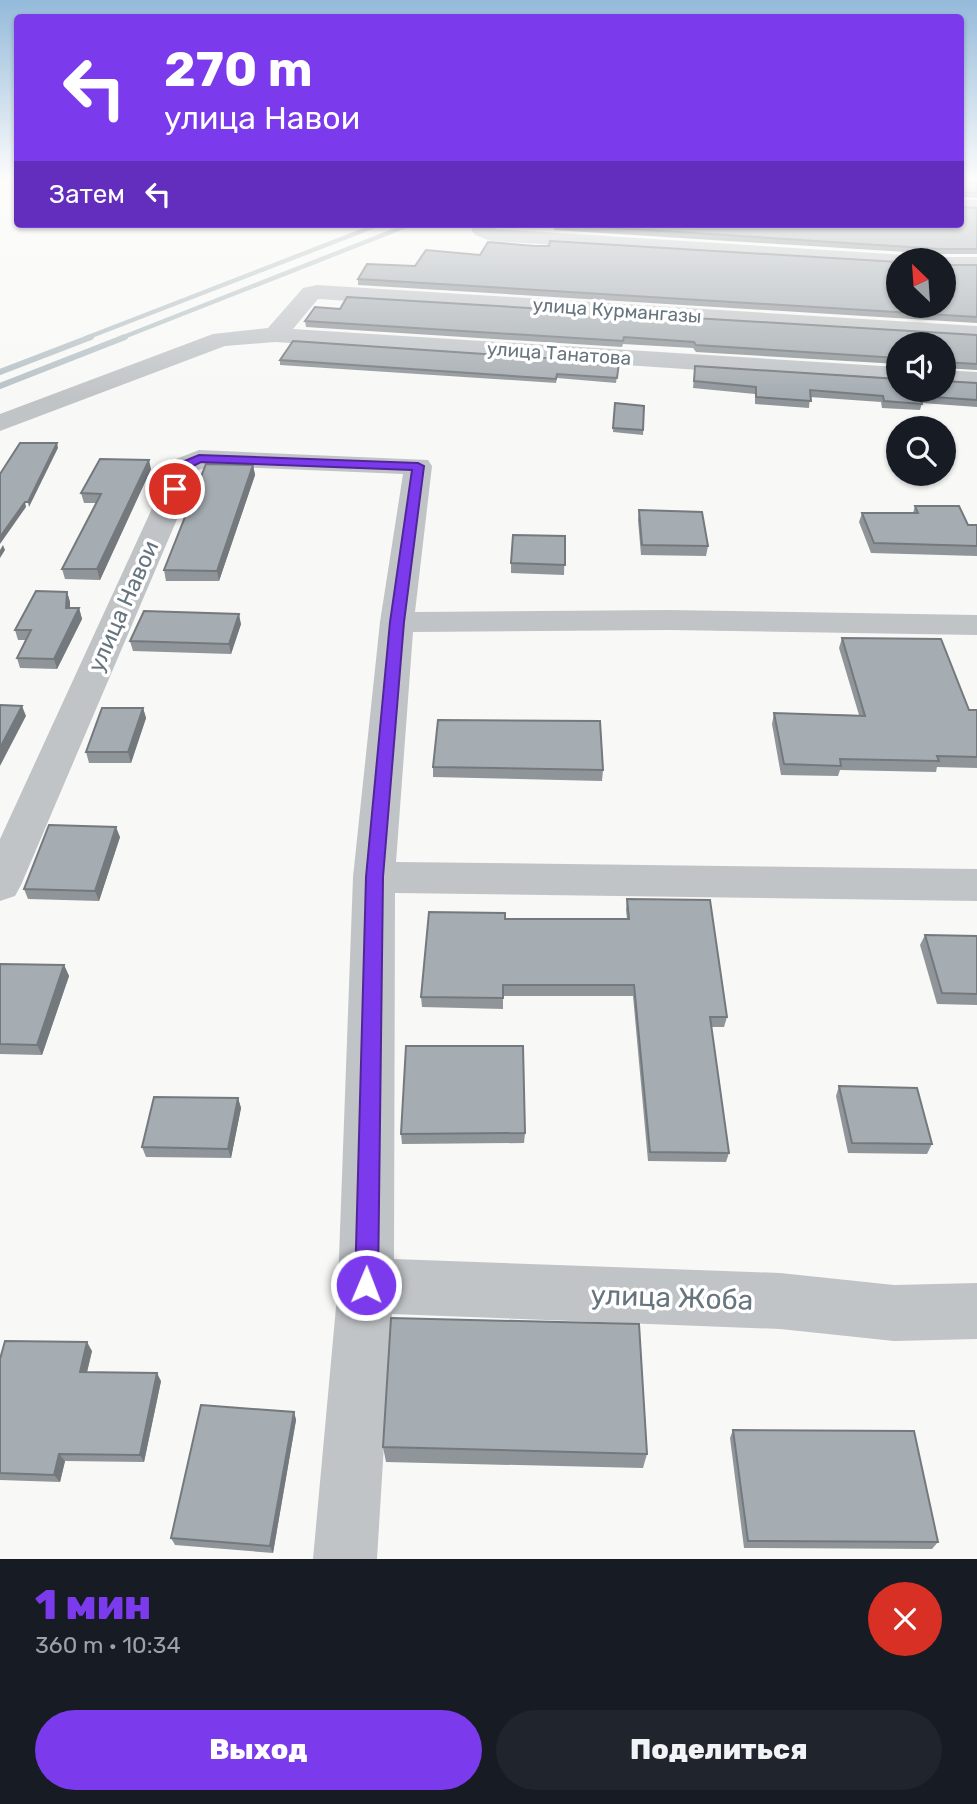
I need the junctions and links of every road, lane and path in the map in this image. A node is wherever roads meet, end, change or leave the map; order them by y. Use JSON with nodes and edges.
{"nodes":[{"id":1,"x":798,"y":252,"type":"edge"},
{"id":2,"x":886,"y":258,"type":"edge"},
{"id":3,"x":956,"y":262,"type":"edge"},
{"id":4,"x":977,"y":264,"type":"edge"},
{"id":5,"x":977,"y":333,"type":"edge"},
{"id":6,"x":275,"y":335,"type":"junction"},
{"id":7,"x":886,"y":374,"type":"edge"},
{"id":8,"x":956,"y":379,"type":"edge"},
{"id":9,"x":977,"y":380,"type":"edge"},
{"id":10,"x":0,"y":423,"type":"edge"},
{"id":11,"x":397,"y":622,"type":"junction"},
{"id":12,"x":977,"y":625,"type":"edge"},
{"id":13,"x":374,"y":877,"type":"junction"},
{"id":14,"x":0,"y":885,"type":"edge"},
{"id":15,"x":977,"y":885,"type":"edge"},
{"id":16,"x":366,"y":1285,"type":"junction"},
{"id":17,"x":977,"y":1311,"type":"edge"},
{"id":18,"x":345,"y":1559,"type":"edge"}],
"edges":[{"from":1,"to":2,"type":"street"},
{"from":3,"to":4,"type":"street"},
{"from":5,"to":6,"type":"street","name":"улица Курмангазы"},
{"from":6,"to":7,"type":"street","name":"улица Танатова"},
{"from":6,"to":10,"type":"street","name":"улица Танатова"},
{"from":8,"to":9,"type":"street"},
{"from":11,"to":12,"type":"street"},
{"from":11,"to":13,"type":"street"},
{"from":11,"to":14,"type":"street","name":"улица Навои"},
{"from":13,"to":15,"type":"street"},
{"from":13,"to":16,"type":"street"},
{"from":16,"to":17,"type":"street","name":"улица Жоба"},
{"from":16,"to":18,"type":"street"}]}
